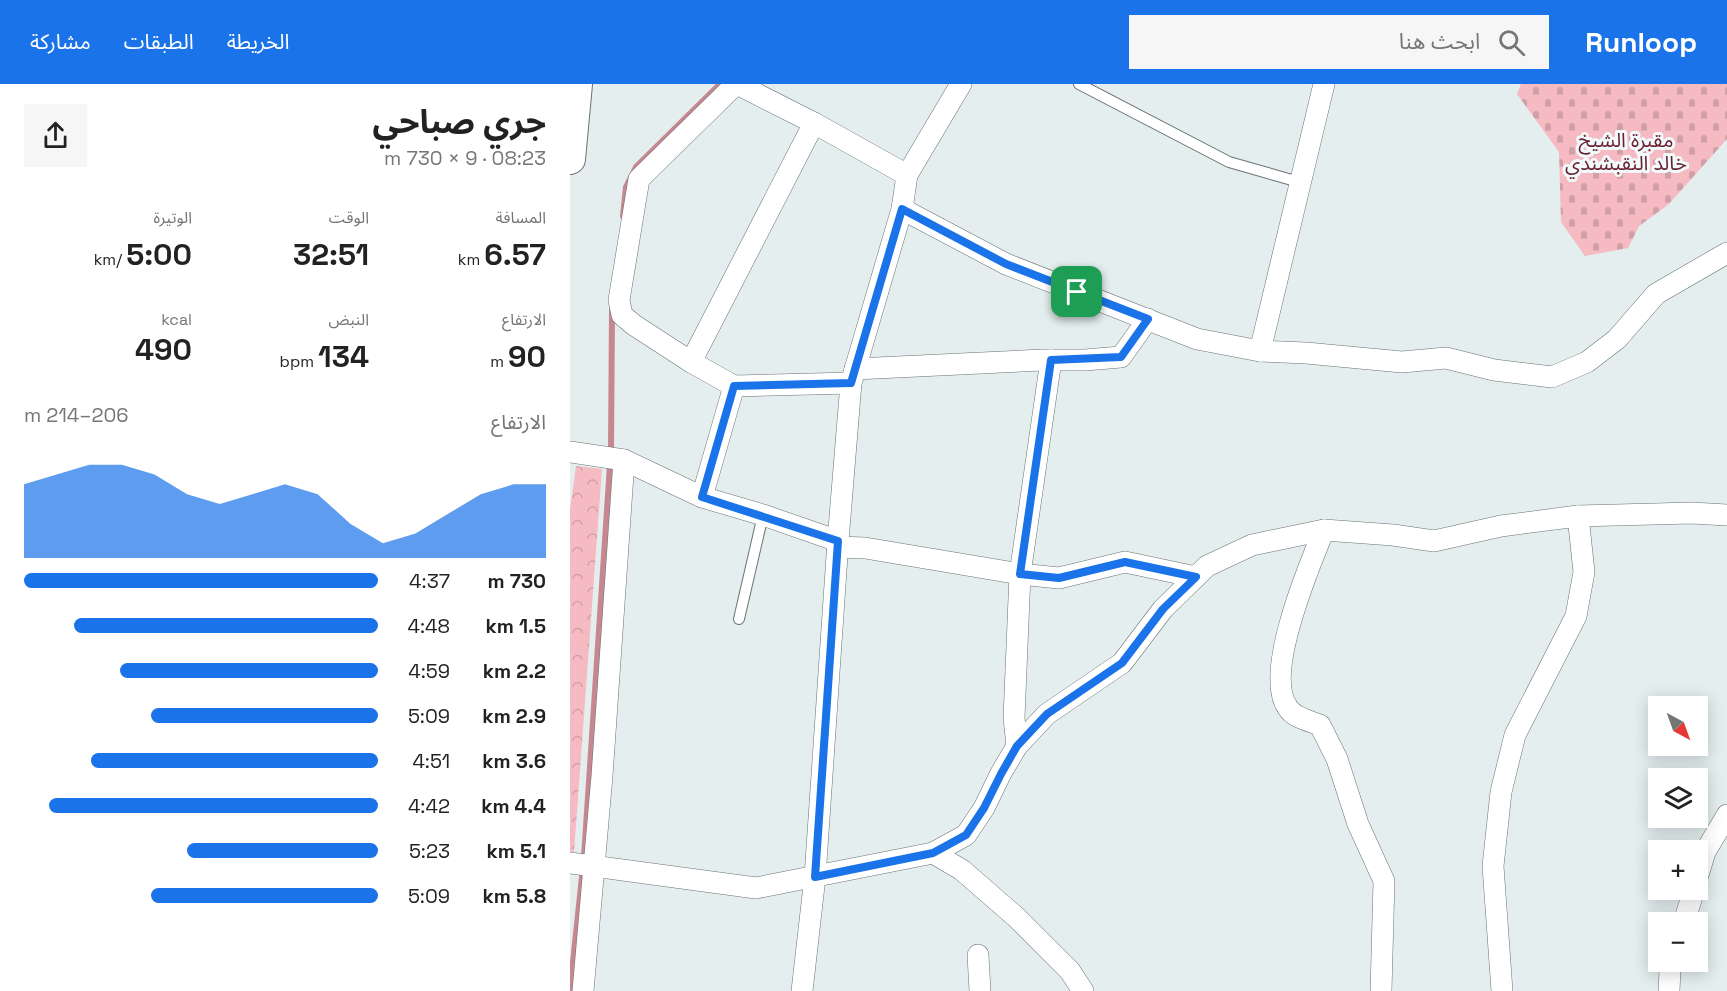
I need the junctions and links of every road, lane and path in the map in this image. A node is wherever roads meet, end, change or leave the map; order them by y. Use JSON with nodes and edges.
{"nodes":[{"id":1,"x":577,"y":84,"type":"edge"},
{"id":2,"x":737,"y":84,"type":"edge"},
{"id":3,"x":962,"y":84,"type":"edge"},
{"id":4,"x":1079,"y":84,"type":"edge"},
{"id":5,"x":1324,"y":84,"type":"edge"},
{"id":6,"x":814,"y":123,"type":"junction"},
{"id":7,"x":570,"y":159,"type":"edge"},
{"id":8,"x":907,"y":175,"type":"junction"},
{"id":9,"x":1299,"y":182,"type":"junction"},
{"id":10,"x":902,"y":209,"type":"junction"},
{"id":11,"x":1727,"y":253,"type":"edge"},
{"id":12,"x":1148,"y":319,"type":"junction"},
{"id":13,"x":1260,"y":351,"type":"junction"},
{"id":14,"x":1051,"y":360,"type":"junction"},
{"id":15,"x":691,"y":362,"type":"junction"},
{"id":16,"x":853,"y":376,"type":"junction"},
{"id":17,"x":734,"y":386,"type":"junction"},
{"id":18,"x":570,"y":452,"type":"edge"},
{"id":19,"x":614,"y":459,"type":"junction"},
{"id":20,"x":702,"y":497,"type":"junction"},
{"id":21,"x":763,"y":515,"type":"junction"},
{"id":22,"x":1727,"y":515,"type":"edge"},
{"id":23,"x":1578,"y":516,"type":"junction"},
{"id":24,"x":1324,"y":530,"type":"junction"},
{"id":25,"x":838,"y":544,"type":"junction"},
{"id":26,"x":1020,"y":574,"type":"junction"},
{"id":27,"x":1196,"y":577,"type":"junction"},
{"id":28,"x":739,"y":619,"type":"dead end"},
{"id":29,"x":1017,"y":746,"type":"junction"},
{"id":30,"x":1727,"y":815,"type":"edge"},
{"id":31,"x":1708,"y":847,"type":"edge"},
{"id":32,"x":933,"y":853,"type":"junction"},
{"id":33,"x":581,"y":864,"type":"edge"},
{"id":34,"x":815,"y":877,"type":"junction"},
{"id":35,"x":978,"y":955,"type":"dead end"},
{"id":36,"x":1670,"y":972,"type":"edge"},
{"id":37,"x":583,"y":991,"type":"edge"},
{"id":38,"x":802,"y":991,"type":"edge"},
{"id":39,"x":980,"y":991,"type":"edge"},
{"id":40,"x":1083,"y":991,"type":"edge"},
{"id":41,"x":1381,"y":991,"type":"edge"},
{"id":42,"x":1502,"y":991,"type":"edge"},
{"id":43,"x":1669,"y":991,"type":"edge"}],
"edges":[{"from":1,"to":7,"type":"main road"},
{"from":2,"to":6,"type":"street"},
{"from":2,"to":15,"type":"street"},
{"from":3,"to":8,"type":"street"},
{"from":4,"to":9,"type":"lane"},
{"from":5,"to":9,"type":"street"},
{"from":6,"to":8,"type":"street"},
{"from":6,"to":15,"type":"street"},
{"from":8,"to":10,"type":"street"},
{"from":9,"to":13,"type":"street"},
{"from":10,"to":12,"type":"street"},
{"from":10,"to":16,"type":"street"},
{"from":11,"to":13,"type":"street"},
{"from":12,"to":13,"type":"street"},
{"from":12,"to":14,"type":"street"},
{"from":14,"to":16,"type":"street"},
{"from":14,"to":26,"type":"street"},
{"from":15,"to":17,"type":"street"},
{"from":16,"to":17,"type":"street"},
{"from":16,"to":25,"type":"street"},
{"from":17,"to":20,"type":"street"},
{"from":18,"to":19,"type":"street"},
{"from":19,"to":20,"type":"street"},
{"from":19,"to":33,"type":"street"},
{"from":20,"to":21,"type":"street"},
{"from":21,"to":25,"type":"street"},
{"from":21,"to":28,"type":"lane"},
{"from":22,"to":23,"type":"street"},
{"from":23,"to":24,"type":"street"},
{"from":23,"to":42,"type":"street"},
{"from":24,"to":27,"type":"street"},
{"from":24,"to":41,"type":"street"},
{"from":25,"to":26,"type":"street"},
{"from":25,"to":34,"type":"street"},
{"from":26,"to":27,"type":"street"},
{"from":26,"to":29,"type":"street"},
{"from":27,"to":29,"type":"street"},
{"from":29,"to":32,"type":"street"},
{"from":30,"to":31,"type":"street"},
{"from":32,"to":34,"type":"street"},
{"from":32,"to":40,"type":"street"},
{"from":33,"to":34,"type":"street"},
{"from":33,"to":37,"type":"street"},
{"from":34,"to":38,"type":"street"},
{"from":35,"to":39,"type":"street"},
{"from":36,"to":43,"type":"street"}]}
